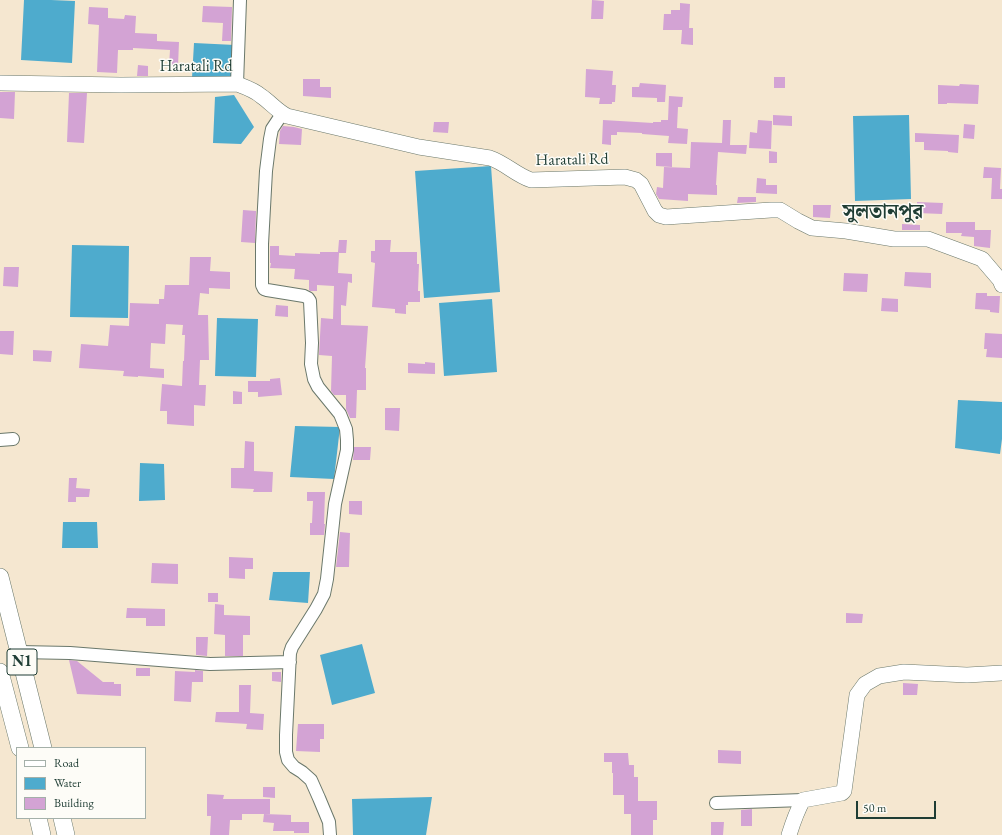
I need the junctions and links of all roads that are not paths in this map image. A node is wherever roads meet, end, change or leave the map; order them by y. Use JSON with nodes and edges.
{"nodes":[{"id":1,"x":240,"y":0,"type":"edge"},
{"id":2,"x":0,"y":83,"type":"edge"},
{"id":3,"x":237,"y":84,"type":"junction"},
{"id":4,"x":282,"y":114,"type":"junction"},
{"id":5,"x":1002,"y":285,"type":"edge"},
{"id":6,"x":14,"y":439,"type":"dead end"},
{"id":7,"x":0,"y":440,"type":"edge"},
{"id":8,"x":0,"y":576,"type":"edge"},
{"id":9,"x":19,"y":652,"type":"junction"},
{"id":10,"x":290,"y":662,"type":"junction"},
{"id":11,"x":0,"y":672,"type":"edge"},
{"id":12,"x":1002,"y":673,"type":"edge"},
{"id":13,"x":20,"y":747,"type":"edge"},
{"id":14,"x":43,"y":747,"type":"edge"},
{"id":15,"x":803,"y":800,"type":"junction"},
{"id":16,"x":716,"y":803,"type":"dead end"},
{"id":17,"x":38,"y":819,"type":"edge"},
{"id":18,"x":62,"y":819,"type":"edge"},
{"id":19,"x":42,"y":835,"type":"edge"},
{"id":20,"x":66,"y":835,"type":"edge"},
{"id":21,"x":330,"y":835,"type":"edge"},
{"id":22,"x":790,"y":835,"type":"edge"}],
"edges":[{"from":1,"to":3,"type":"street"},
{"from":2,"to":3,"type":"main road","name":"Haratali Rd"},
{"from":3,"to":4,"type":"main road","name":"Haratali Rd"},
{"from":4,"to":5,"type":"main road","name":"Haratali Rd"},
{"from":4,"to":10,"type":"street"},
{"from":6,"to":7,"type":"street"},
{"from":8,"to":9,"type":"highway","number":"N1"},
{"from":9,"to":10,"type":"street"},
{"from":9,"to":14,"type":"highway","number":"N1"},
{"from":10,"to":21,"type":"street"},
{"from":11,"to":13,"type":"highway","number":"N1"},
{"from":12,"to":15,"type":"main road"},
{"from":15,"to":16,"type":"street"},
{"from":15,"to":22,"type":"main road"},
{"from":17,"to":19,"type":"highway"},
{"from":18,"to":20,"type":"highway"}]}
